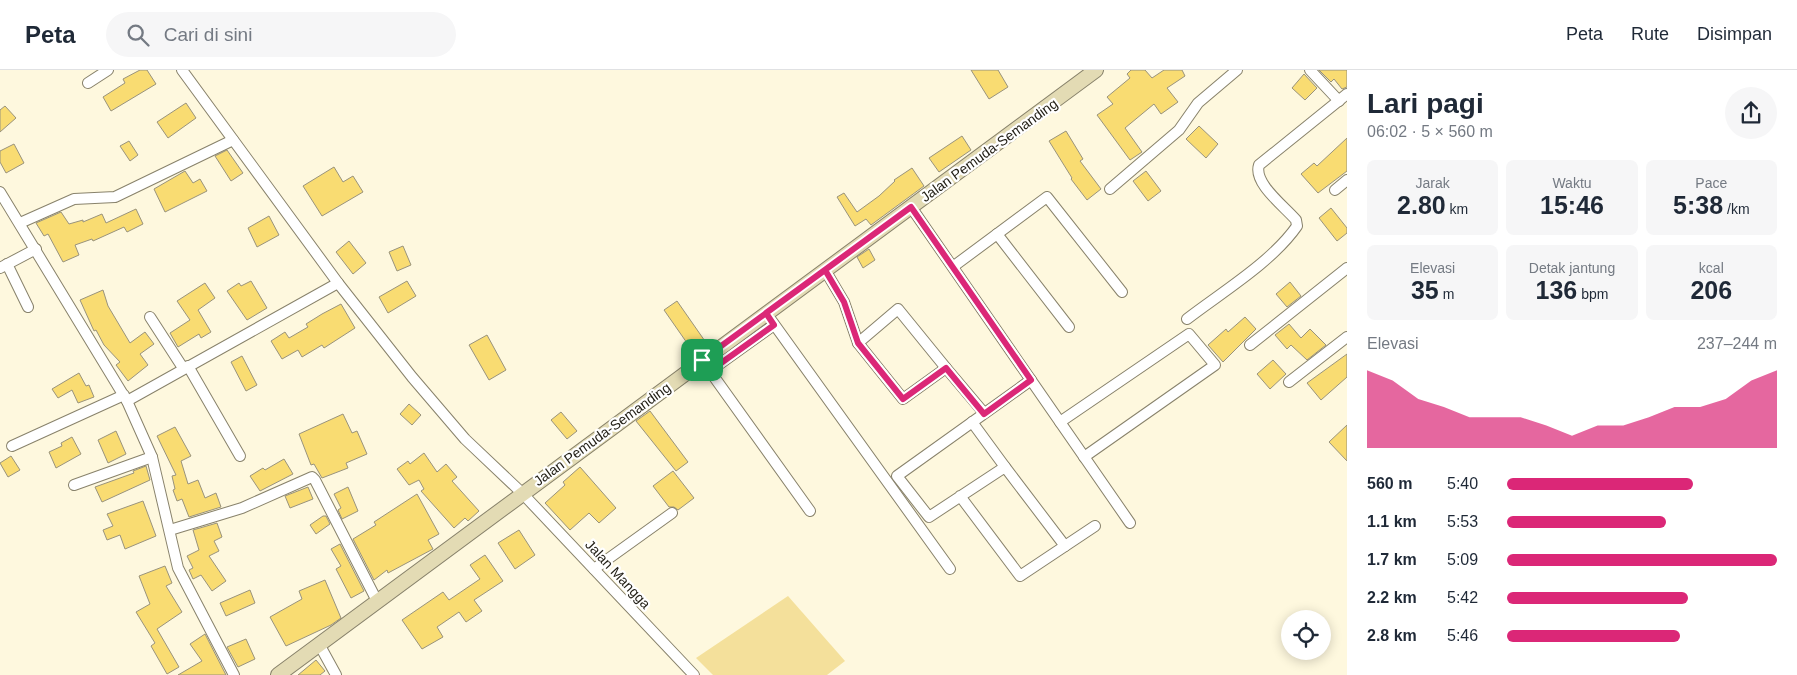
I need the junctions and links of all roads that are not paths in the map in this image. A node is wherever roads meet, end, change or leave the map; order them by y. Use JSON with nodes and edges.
{"nodes":[{"id":1,"x":108,"y":70,"type":"edge"},
{"id":2,"x":182,"y":70,"type":"edge"},
{"id":3,"x":1096,"y":70,"type":"edge"},
{"id":4,"x":1237,"y":70,"type":"edge"},
{"id":5,"x":1310,"y":70,"type":"edge"},
{"id":6,"x":88,"y":83,"type":"dead end"},
{"id":7,"x":1343,"y":97,"type":"edge"},
{"id":8,"x":233,"y":140,"type":"junction"},
{"id":9,"x":1347,"y":180,"type":"edge"},
{"id":10,"x":1110,"y":189,"type":"dead end"},
{"id":11,"x":1335,"y":190,"type":"dead end"},
{"id":12,"x":0,"y":192,"type":"edge"},
{"id":13,"x":911,"y":207,"type":"junction"},
{"id":14,"x":20,"y":223,"type":"junction"},
{"id":15,"x":997,"y":234,"type":"junction"},
{"id":16,"x":36,"y":249,"type":"junction"},
{"id":17,"x":4,"y":266,"type":"edge"},
{"id":18,"x":954,"y":266,"type":"junction"},
{"id":19,"x":1347,"y":268,"type":"edge"},
{"id":20,"x":825,"y":270,"type":"junction"},
{"id":21,"x":338,"y":283,"type":"junction"},
{"id":22,"x":1122,"y":292,"type":"dead end"},
{"id":23,"x":28,"y":307,"type":"dead end"},
{"id":24,"x":150,"y":317,"type":"dead end"},
{"id":25,"x":770,"y":319,"type":"junction"},
{"id":26,"x":1187,"y":319,"type":"dead end"},
{"id":27,"x":1069,"y":327,"type":"dead end"},
{"id":28,"x":1347,"y":337,"type":"edge"},
{"id":29,"x":858,"y":343,"type":"junction"},
{"id":30,"x":1250,"y":344,"type":"dead end"},
{"id":31,"x":706,"y":366,"type":"junction"},
{"id":32,"x":186,"y":367,"type":"junction"},
{"id":33,"x":946,"y":368,"type":"junction"},
{"id":34,"x":1031,"y":380,"type":"junction"},
{"id":35,"x":1289,"y":382,"type":"dead end"},
{"id":36,"x":125,"y":398,"type":"junction"},
{"id":37,"x":984,"y":414,"type":"junction"},
{"id":38,"x":972,"y":422,"type":"junction"},
{"id":39,"x":1060,"y":422,"type":"junction"},
{"id":40,"x":12,"y":446,"type":"dead end"},
{"id":41,"x":240,"y":456,"type":"dead end"},
{"id":42,"x":152,"y":457,"type":"junction"},
{"id":43,"x":1084,"y":457,"type":"junction"},
{"id":44,"x":1005,"y":467,"type":"junction"},
{"id":45,"x":74,"y":486,"type":"dead end"},
{"id":46,"x":522,"y":493,"type":"junction"},
{"id":47,"x":960,"y":496,"type":"junction"},
{"id":48,"x":810,"y":510,"type":"dead end"},
{"id":49,"x":672,"y":513,"type":"dead end"},
{"id":50,"x":1130,"y":523,"type":"dead end"},
{"id":51,"x":1095,"y":526,"type":"dead end"},
{"id":52,"x":170,"y":530,"type":"junction"},
{"id":53,"x":1065,"y":546,"type":"junction"},
{"id":54,"x":594,"y":569,"type":"junction"},
{"id":55,"x":950,"y":569,"type":"dead end"},
{"id":56,"x":377,"y":601,"type":"junction"},
{"id":57,"x":319,"y":644,"type":"junction"},
{"id":58,"x":286,"y":673,"type":"edge"},
{"id":59,"x":234,"y":675,"type":"edge"},
{"id":60,"x":336,"y":675,"type":"edge"},
{"id":61,"x":694,"y":675,"type":"edge"}],
"edges":[{"from":1,"to":6,"type":"street"},
{"from":2,"to":8,"type":"street","name":"Jalan Mangga"},
{"from":3,"to":13,"type":"main road","name":"Jalan Pemuda-Semanding"},
{"from":4,"to":10,"type":"street"},
{"from":5,"to":7,"type":"street"},
{"from":7,"to":26,"type":"street"},
{"from":8,"to":14,"type":"street"},
{"from":8,"to":21,"type":"street","name":"Jalan Mangga"},
{"from":9,"to":11,"type":"street"},
{"from":12,"to":14,"type":"street"},
{"from":13,"to":18,"type":"street"},
{"from":13,"to":20,"type":"main road","name":"Jalan Pemuda-Semanding"},
{"from":14,"to":16,"type":"street"},
{"from":15,"to":18,"type":"street"},
{"from":15,"to":22,"type":"street"},
{"from":15,"to":27,"type":"street"},
{"from":16,"to":17,"type":"street"},
{"from":16,"to":36,"type":"street"},
{"from":17,"to":23,"type":"street"},
{"from":18,"to":34,"type":"street"},
{"from":19,"to":30,"type":"street"},
{"from":20,"to":25,"type":"main road","name":"Jalan Pemuda-Semanding"},
{"from":20,"to":29,"type":"street"},
{"from":21,"to":32,"type":"street"},
{"from":21,"to":46,"type":"street","name":"Jalan Mangga"},
{"from":24,"to":32,"type":"street"},
{"from":25,"to":31,"type":"main road","name":"Jalan Pemuda-Semanding"},
{"from":25,"to":55,"type":"street"},
{"from":28,"to":35,"type":"street"},
{"from":29,"to":33,"type":"street"},
{"from":29,"to":33,"type":"street"},
{"from":31,"to":46,"type":"main road","name":"Jalan Pemuda-Semanding"},
{"from":31,"to":48,"type":"street"},
{"from":32,"to":36,"type":"street"},
{"from":32,"to":41,"type":"street"},
{"from":33,"to":37,"type":"street"},
{"from":34,"to":37,"type":"street"},
{"from":34,"to":39,"type":"street"},
{"from":36,"to":40,"type":"street"},
{"from":36,"to":42,"type":"street"},
{"from":37,"to":38,"type":"street"},
{"from":38,"to":44,"type":"street"},
{"from":38,"to":47,"type":"street"},
{"from":39,"to":43,"type":"street"},
{"from":39,"to":43,"type":"street"},
{"from":42,"to":45,"type":"street"},
{"from":42,"to":52,"type":"street"},
{"from":43,"to":50,"type":"street"},
{"from":44,"to":47,"type":"street"},
{"from":44,"to":53,"type":"street"},
{"from":46,"to":54,"type":"street","name":"Jalan Mangga"},
{"from":46,"to":56,"type":"main road","name":"Jalan Pemuda-Semanding"},
{"from":47,"to":53,"type":"street"},
{"from":49,"to":54,"type":"street"},
{"from":51,"to":53,"type":"street"},
{"from":52,"to":56,"type":"street"},
{"from":52,"to":59,"type":"street"},
{"from":54,"to":61,"type":"street","name":"Jalan Mangga"},
{"from":56,"to":57,"type":"main road","name":"Jalan Pemuda-Semanding"},
{"from":57,"to":58,"type":"main road","name":"Jalan Pemuda-Semanding"},
{"from":57,"to":60,"type":"street"}]}
